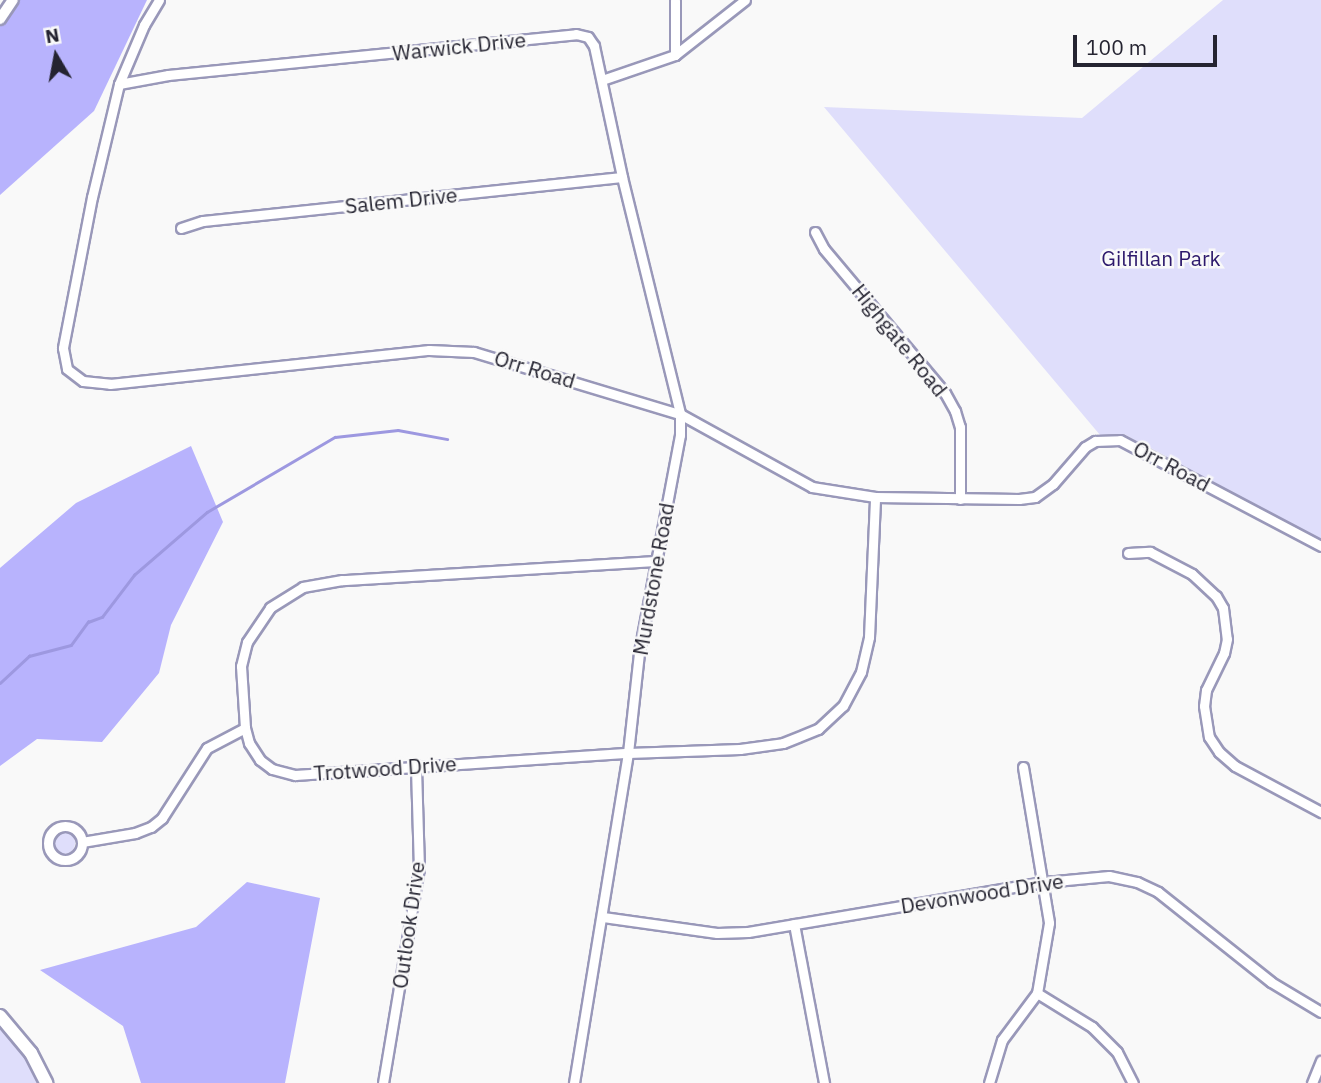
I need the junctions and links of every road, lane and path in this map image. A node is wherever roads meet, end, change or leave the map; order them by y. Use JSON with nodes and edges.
{"nodes":[{"id":1,"x":13,"y":0,"type":"edge"},
{"id":2,"x":159,"y":0,"type":"edge"},
{"id":3,"x":675,"y":0,"type":"edge"},
{"id":4,"x":745,"y":0,"type":"edge"},
{"id":5,"x":0,"y":19,"type":"edge"},
{"id":6,"x":676,"y":55,"type":"junction"},
{"id":7,"x":602,"y":80,"type":"junction"},
{"id":8,"x":119,"y":84,"type":"junction"},
{"id":9,"x":622,"y":177,"type":"junction"},
{"id":10,"x":181,"y":229,"type":"dead end"},
{"id":11,"x":815,"y":232,"type":"dead end"},
{"id":12,"x":680,"y":414,"type":"junction"},
{"id":13,"x":875,"y":497,"type":"junction"},
{"id":14,"x":960,"y":499,"type":"junction"},
{"id":15,"x":1321,"y":546,"type":"edge"},
{"id":16,"x":1128,"y":553,"type":"dead end"},
{"id":17,"x":655,"y":561,"type":"junction"},
{"id":18,"x":245,"y":727,"type":"junction"},
{"id":19,"x":628,"y":752,"type":"junction"},
{"id":20,"x":416,"y":765,"type":"junction"},
{"id":21,"x":1023,"y":768,"type":"dead end"},
{"id":22,"x":1321,"y":812,"type":"edge"},
{"id":23,"x":82,"y":842,"type":"dead end"},
{"id":24,"x":1045,"y":881,"type":"junction"},
{"id":25,"x":603,"y":917,"type":"junction"},
{"id":26,"x":794,"y":924,"type":"junction"},
{"id":27,"x":1037,"y":993,"type":"junction"},
{"id":28,"x":1321,"y":1012,"type":"edge"},
{"id":29,"x":0,"y":1016,"type":"edge"},
{"id":30,"x":1321,"y":1060,"type":"edge"},
{"id":31,"x":46,"y":1083,"type":"edge"},
{"id":32,"x":383,"y":1083,"type":"edge"},
{"id":33,"x":574,"y":1083,"type":"edge"},
{"id":34,"x":824,"y":1083,"type":"edge"},
{"id":35,"x":989,"y":1083,"type":"edge"},
{"id":36,"x":1133,"y":1083,"type":"edge"},
{"id":37,"x":1312,"y":1083,"type":"edge"}],
"edges":[{"from":1,"to":5,"type":"street"},
{"from":2,"to":8,"type":"street","name":"Orr Road"},
{"from":3,"to":6,"type":"street"},
{"from":4,"to":6,"type":"street"},
{"from":6,"to":7,"type":"street"},
{"from":7,"to":8,"type":"street","name":"Warwick Drive"},
{"from":7,"to":9,"type":"street","name":"Murdstone Road"},
{"from":8,"to":12,"type":"street","name":"Orr Road"},
{"from":9,"to":10,"type":"street","name":"Salem Drive"},
{"from":9,"to":12,"type":"street","name":"Murdstone Road"},
{"from":11,"to":14,"type":"street","name":"Highgate Road"},
{"from":12,"to":13,"type":"street","name":"Orr Road"},
{"from":12,"to":17,"type":"street","name":"Murdstone Road"},
{"from":13,"to":14,"type":"street","name":"Orr Road"},
{"from":13,"to":19,"type":"street","name":"Trotwood Drive"},
{"from":14,"to":15,"type":"street","name":"Orr Road"},
{"from":16,"to":22,"type":"street"},
{"from":17,"to":18,"type":"street","name":"Trotwood Drive"},
{"from":17,"to":19,"type":"street","name":"Murdstone Road"},
{"from":18,"to":20,"type":"street","name":"Trotwood Drive"},
{"from":18,"to":23,"type":"street"},
{"from":19,"to":20,"type":"street","name":"Trotwood Drive"},
{"from":19,"to":25,"type":"street","name":"Murdstone Road"},
{"from":20,"to":32,"type":"street","name":"Outlook Drive"},
{"from":21,"to":24,"type":"street"},
{"from":24,"to":26,"type":"street","name":"Devonwood Drive"},
{"from":24,"to":27,"type":"street"},
{"from":24,"to":28,"type":"street","name":"Devonwood Drive"},
{"from":25,"to":26,"type":"street","name":"Devonwood Drive"},
{"from":25,"to":33,"type":"street","name":"Murdstone Road"},
{"from":26,"to":34,"type":"street"},
{"from":27,"to":35,"type":"street"},
{"from":27,"to":36,"type":"street"},
{"from":29,"to":31,"type":"main road"},
{"from":30,"to":37,"type":"street"}]}
